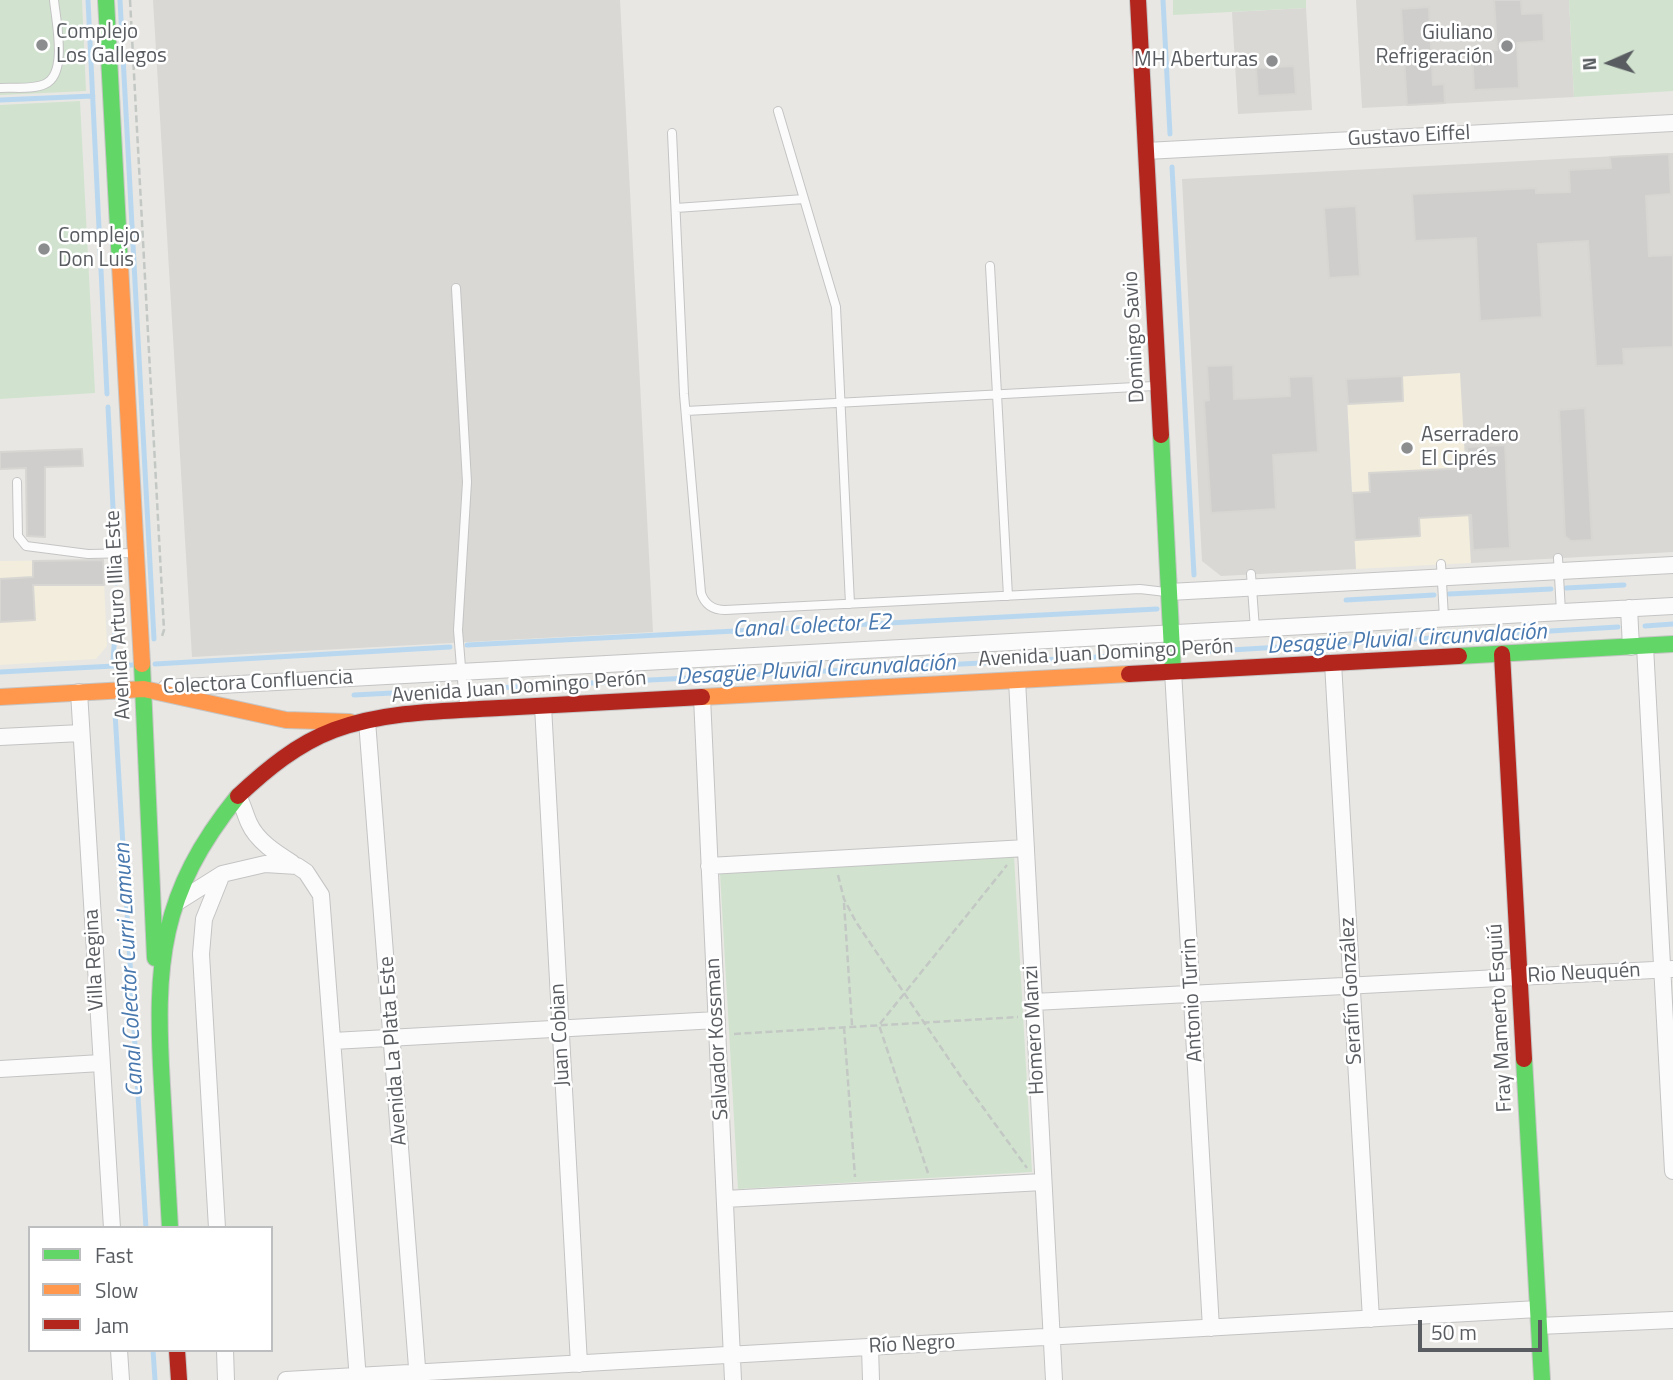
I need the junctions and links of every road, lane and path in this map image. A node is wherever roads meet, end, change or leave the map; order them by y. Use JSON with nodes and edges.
{"nodes":[{"id":1,"x":54,"y":0,"type":"edge"},
{"id":2,"x":106,"y":0,"type":"edge"},
{"id":3,"x":130,"y":0,"type":"edge"},
{"id":4,"x":1138,"y":0,"type":"edge"},
{"id":5,"x":0,"y":88,"type":"edge"},
{"id":6,"x":778,"y":111,"type":"dead end"},
{"id":7,"x":1673,"y":123,"type":"edge"},
{"id":8,"x":672,"y":133,"type":"dead end"},
{"id":9,"x":1146,"y":151,"type":"junction"},
{"id":10,"x":804,"y":199,"type":"junction"},
{"id":11,"x":676,"y":208,"type":"junction"},
{"id":12,"x":990,"y":267,"type":"dead end"},
{"id":13,"x":456,"y":288,"type":"dead end"},
{"id":14,"x":1158,"y":386,"type":"junction"},
{"id":15,"x":997,"y":394,"type":"junction"},
{"id":16,"x":841,"y":403,"type":"junction"},
{"id":17,"x":686,"y":411,"type":"junction"},
{"id":18,"x":17,"y":482,"type":"dead end"},
{"id":19,"x":136,"y":552,"type":"junction"},
{"id":20,"x":1558,"y":565,"type":"junction"},
{"id":21,"x":1673,"y":565,"type":"edge"},
{"id":22,"x":1441,"y":571,"type":"junction"},
{"id":23,"x":1252,"y":581,"type":"junction"},
{"id":24,"x":1169,"y":592,"type":"junction"},
{"id":25,"x":1008,"y":596,"type":"junction"},
{"id":26,"x":850,"y":604,"type":"junction"},
{"id":27,"x":1673,"y":606,"type":"edge"},
{"id":28,"x":1629,"y":608,"type":"junction"},
{"id":29,"x":1561,"y":612,"type":"junction"},
{"id":30,"x":1444,"y":618,"type":"junction"},
{"id":31,"x":1255,"y":629,"type":"junction"},
{"id":32,"x":1171,"y":633,"type":"junction"},
{"id":33,"x":1673,"y":644,"type":"edge"},
{"id":34,"x":1638,"y":646,"type":"junction"},
{"id":35,"x":142,"y":650,"type":"junction"},
{"id":36,"x":1502,"y":654,"type":"junction"},
{"id":37,"x":1333,"y":663,"type":"junction"},
{"id":38,"x":1173,"y":671,"type":"junction"},
{"id":39,"x":461,"y":672,"type":"junction"},
{"id":40,"x":1017,"y":680,"type":"junction"},
{"id":41,"x":144,"y":689,"type":"junction"},
{"id":42,"x":79,"y":692,"type":"junction"},
{"id":43,"x":0,"y":697,"type":"edge"},
{"id":44,"x":702,"y":697,"type":"junction"},
{"id":45,"x":543,"y":706,"type":"junction"},
{"id":46,"x":465,"y":710,"type":"junction"},
{"id":47,"x":367,"y":722,"type":"junction"},
{"id":48,"x":81,"y":733,"type":"junction"},
{"id":49,"x":0,"y":737,"type":"edge"},
{"id":50,"x":238,"y":796,"type":"junction"},
{"id":51,"x":1026,"y":848,"type":"junction"},
{"id":52,"x":1010,"y":862,"type":"junction"},
{"id":53,"x":997,"y":863,"type":"dead end"},
{"id":54,"x":297,"y":866,"type":"junction"},
{"id":55,"x":709,"y":866,"type":"junction"},
{"id":56,"x":838,"y":871,"type":"dead end"},
{"id":57,"x":222,"y":874,"type":"junction"},
{"id":58,"x":1011,"y":875,"type":"dead end"},
{"id":59,"x":844,"y":900,"type":"junction"},
{"id":60,"x":174,"y":904,"type":"junction"},
{"id":61,"x":1668,"y":970,"type":"edge"},
{"id":62,"x":1520,"y":977,"type":"junction"},
{"id":63,"x":1352,"y":986,"type":"junction"},
{"id":64,"x":905,"y":994,"type":"junction"},
{"id":65,"x":1193,"y":994,"type":"junction"},
{"id":66,"x":1034,"y":1002,"type":"junction"},
{"id":67,"x":1018,"y":1017,"type":"dead end"},
{"id":68,"x":717,"y":1020,"type":"junction"},
{"id":69,"x":924,"y":1023,"type":"junction"},
{"id":70,"x":879,"y":1025,"type":"junction"},
{"id":71,"x":845,"y":1027,"type":"junction"},
{"id":72,"x":853,"y":1027,"type":"junction"},
{"id":73,"x":561,"y":1028,"type":"junction"},
{"id":74,"x":159,"y":1034,"type":"junction"},
{"id":75,"x":734,"y":1034,"type":"dead end"},
{"id":76,"x":393,"y":1037,"type":"junction"},
{"id":77,"x":333,"y":1041,"type":"junction"},
{"id":78,"x":102,"y":1063,"type":"junction"},
{"id":79,"x":0,"y":1069,"type":"edge"},
{"id":80,"x":1026,"y":1154,"type":"dead end"},
{"id":81,"x":1014,"y":1168,"type":"dead end"},
{"id":82,"x":1027,"y":1168,"type":"junction"},
{"id":83,"x":1673,"y":1171,"type":"edge"},
{"id":84,"x":928,"y":1173,"type":"dead end"},
{"id":85,"x":855,"y":1177,"type":"dead end"},
{"id":86,"x":1043,"y":1182,"type":"junction"},
{"id":87,"x":725,"y":1199,"type":"junction"},
{"id":88,"x":112,"y":1226,"type":"edge"},
{"id":89,"x":170,"y":1226,"type":"edge"},
{"id":90,"x":217,"y":1226,"type":"edge"},
{"id":91,"x":1538,"y":1309,"type":"junction"},
{"id":92,"x":1371,"y":1319,"type":"junction"},
{"id":93,"x":1673,"y":1320,"type":"edge"},
{"id":94,"x":1539,"y":1326,"type":"junction"},
{"id":95,"x":1211,"y":1328,"type":"junction"},
{"id":96,"x":1051,"y":1337,"type":"junction"},
{"id":97,"x":870,"y":1347,"type":"junction"},
{"id":98,"x":119,"y":1352,"type":"edge"},
{"id":99,"x":177,"y":1352,"type":"edge"},
{"id":100,"x":225,"y":1352,"type":"edge"},
{"id":101,"x":732,"y":1355,"type":"junction"},
{"id":102,"x":579,"y":1364,"type":"junction"},
{"id":103,"x":418,"y":1376,"type":"edge"},
{"id":104,"x":358,"y":1378,"type":"edge"},
{"id":105,"x":121,"y":1380,"type":"edge"},
{"id":106,"x":179,"y":1380,"type":"edge"},
{"id":107,"x":226,"y":1380,"type":"edge"},
{"id":108,"x":286,"y":1380,"type":"edge"},
{"id":109,"x":733,"y":1380,"type":"edge"},
{"id":110,"x":871,"y":1380,"type":"edge"},
{"id":111,"x":1054,"y":1380,"type":"edge"},
{"id":112,"x":1542,"y":1380,"type":"edge"}],
"edges":[{"from":1,"to":5,"type":"lane"},
{"from":2,"to":19,"type":"main road","name":"Avenida Arturo Illia Este"},
{"from":3,"to":35,"type":"path"},
{"from":4,"to":9,"type":"main road","name":"Domingo Savio"},
{"from":6,"to":10,"type":"lane"},
{"from":7,"to":9,"type":"street","name":"Gustavo Eiffel"},
{"from":8,"to":11,"type":"lane"},
{"from":9,"to":14,"type":"main road","name":"Domingo Savio"},
{"from":10,"to":11,"type":"lane"},
{"from":10,"to":16,"type":"lane"},
{"from":11,"to":17,"type":"lane"},
{"from":12,"to":15,"type":"lane"},
{"from":13,"to":39,"type":"lane"},
{"from":14,"to":15,"type":"lane"},
{"from":14,"to":24,"type":"main road","name":"Domingo Savio"},
{"from":15,"to":16,"type":"lane"},
{"from":15,"to":25,"type":"lane"},
{"from":16,"to":17,"type":"lane"},
{"from":16,"to":26,"type":"lane"},
{"from":17,"to":26,"type":"lane"},
{"from":18,"to":19,"type":"lane"},
{"from":19,"to":35,"type":"main road","name":"Avenida Arturo Illia Este"},
{"from":20,"to":21,"type":"street"},
{"from":20,"to":22,"type":"street"},
{"from":20,"to":29,"type":"lane"},
{"from":22,"to":23,"type":"street"},
{"from":22,"to":30,"type":"lane"},
{"from":23,"to":24,"type":"street"},
{"from":23,"to":31,"type":"lane"},
{"from":24,"to":25,"type":"lane"},
{"from":24,"to":32,"type":"main road","name":"Domingo Savio"},
{"from":25,"to":26,"type":"lane"},
{"from":27,"to":28,"type":"street","name":"Colectora Confluencia"},
{"from":28,"to":29,"type":"street","name":"Colectora Confluencia"},
{"from":28,"to":34,"type":"street"},
{"from":29,"to":30,"type":"street","name":"Colectora Confluencia"},
{"from":30,"to":31,"type":"street","name":"Colectora Confluencia"},
{"from":31,"to":32,"type":"street","name":"Colectora Confluencia"},
{"from":32,"to":38,"type":"main road","name":"Domingo Savio"},
{"from":32,"to":39,"type":"street","name":"Colectora Confluencia"},
{"from":33,"to":34,"type":"main road","name":"Avenida Juan Domingo Perón"},
{"from":34,"to":36,"type":"main road","name":"Avenida Juan Domingo Perón"},
{"from":34,"to":61,"type":"street"},
{"from":35,"to":41,"type":"main road","name":"Avenida Arturo Illia Este"},
{"from":36,"to":37,"type":"main road","name":"Avenida Juan Domingo Perón"},
{"from":36,"to":62,"type":"main road","name":"Fray Mamerto Esquiú"},
{"from":37,"to":38,"type":"main road","name":"Avenida Juan Domingo Perón"},
{"from":37,"to":63,"type":"street","name":"Serafín González"},
{"from":38,"to":40,"type":"main road","name":"Avenida Juan Domingo Perón"},
{"from":38,"to":65,"type":"street","name":"Antonio Turrin"},
{"from":39,"to":41,"type":"street","name":"Colectora Confluencia"},
{"from":39,"to":46,"type":"lane"},
{"from":40,"to":44,"type":"main road","name":"Avenida Juan Domingo Perón"},
{"from":40,"to":51,"type":"street","name":"Homero Manzi"},
{"from":41,"to":42,"type":"main road","name":"Avenida Juan Domingo Perón"},
{"from":41,"to":47,"type":"main road","name":"Avenida Juan Domingo Perón"},
{"from":41,"to":74,"type":"main road","name":"Avenida Arturo Illia Este"},
{"from":42,"to":43,"type":"main road","name":"Avenida Juan Domingo Perón"},
{"from":42,"to":48,"type":"street","name":"Villa Regina"},
{"from":44,"to":45,"type":"main road","name":"Avenida Juan Domingo Perón"},
{"from":44,"to":55,"type":"street","name":"Salvador Kossman"},
{"from":45,"to":46,"type":"main road","name":"Avenida Juan Domingo Perón"},
{"from":45,"to":73,"type":"street","name":"Juan Cobian"},
{"from":46,"to":47,"type":"main road","name":"Avenida Juan Domingo Perón"},
{"from":47,"to":50,"type":"main road"},
{"from":47,"to":76,"type":"street","name":"Avenida La Plata Este"},
{"from":48,"to":49,"type":"street"},
{"from":48,"to":78,"type":"street","name":"Villa Regina"},
{"from":50,"to":54,"type":"street"},
{"from":50,"to":60,"type":"main road"},
{"from":51,"to":55,"type":"street"},
{"from":51,"to":66,"type":"street","name":"Homero Manzi"},
{"from":52,"to":53,"type":"path"},
{"from":52,"to":58,"type":"path"},
{"from":52,"to":64,"type":"path"},
{"from":54,"to":57,"type":"street"},
{"from":54,"to":77,"type":"street"},
{"from":55,"to":68,"type":"street","name":"Salvador Kossman"},
{"from":56,"to":59,"type":"path"},
{"from":57,"to":60,"type":"street"},
{"from":57,"to":90,"type":"street"},
{"from":59,"to":64,"type":"path"},
{"from":59,"to":72,"type":"path"},
{"from":60,"to":74,"type":"main road"},
{"from":61,"to":62,"type":"street","name":"Rio Neuquén"},
{"from":61,"to":83,"type":"street"},
{"from":62,"to":63,"type":"street","name":"Rio Neuquén"},
{"from":62,"to":91,"type":"main road","name":"Fray Mamerto Esquiú"},
{"from":63,"to":65,"type":"street","name":"Rio Neuquén"},
{"from":63,"to":92,"type":"street","name":"Serafín González"},
{"from":64,"to":69,"type":"path"},
{"from":64,"to":70,"type":"path"},
{"from":65,"to":66,"type":"street","name":"Rio Neuquén"},
{"from":65,"to":95,"type":"street","name":"Antonio Turrin"},
{"from":66,"to":86,"type":"street","name":"Homero Manzi"},
{"from":67,"to":69,"type":"path"},
{"from":68,"to":73,"type":"street"},
{"from":68,"to":87,"type":"street","name":"Salvador Kossman"},
{"from":69,"to":70,"type":"path"},
{"from":69,"to":82,"type":"path"},
{"from":70,"to":72,"type":"path"},
{"from":70,"to":84,"type":"path"},
{"from":71,"to":72,"type":"path"},
{"from":71,"to":75,"type":"path"},
{"from":71,"to":85,"type":"path"},
{"from":73,"to":76,"type":"street"},
{"from":73,"to":102,"type":"street","name":"Juan Cobian"},
{"from":74,"to":89,"type":"main road","name":"Avenida Arturo Illia Este"},
{"from":76,"to":77,"type":"street"},
{"from":76,"to":103,"type":"street","name":"Avenida La Plata Este"},
{"from":77,"to":104,"type":"street"},
{"from":78,"to":79,"type":"street"},
{"from":78,"to":88,"type":"street","name":"Villa Regina"},
{"from":80,"to":82,"type":"path"},
{"from":81,"to":82,"type":"path"},
{"from":86,"to":87,"type":"street"},
{"from":86,"to":96,"type":"street","name":"Homero Manzi"},
{"from":87,"to":101,"type":"street","name":"Salvador Kossman"},
{"from":91,"to":92,"type":"street","name":"Río Negro"},
{"from":91,"to":94,"type":"main road","name":"Fray Mamerto Esquiú"},
{"from":92,"to":95,"type":"street","name":"Río Negro"},
{"from":93,"to":94,"type":"street"},
{"from":94,"to":112,"type":"main road","name":"Fray Mamerto Esquiú"},
{"from":95,"to":96,"type":"street","name":"Río Negro"},
{"from":96,"to":97,"type":"street","name":"Río Negro"},
{"from":96,"to":111,"type":"street","name":"Homero Manzi"},
{"from":97,"to":101,"type":"street","name":"Río Negro"},
{"from":97,"to":110,"type":"street"},
{"from":98,"to":105,"type":"street"},
{"from":99,"to":106,"type":"main road"},
{"from":100,"to":107,"type":"street"},
{"from":101,"to":102,"type":"street","name":"Río Negro"},
{"from":101,"to":109,"type":"street","name":"Salvador Kossman"},
{"from":102,"to":103,"type":"street","name":"Río Negro"},
{"from":103,"to":104,"type":"street","name":"Río Negro"},
{"from":104,"to":108,"type":"street","name":"Río Negro"}]}
